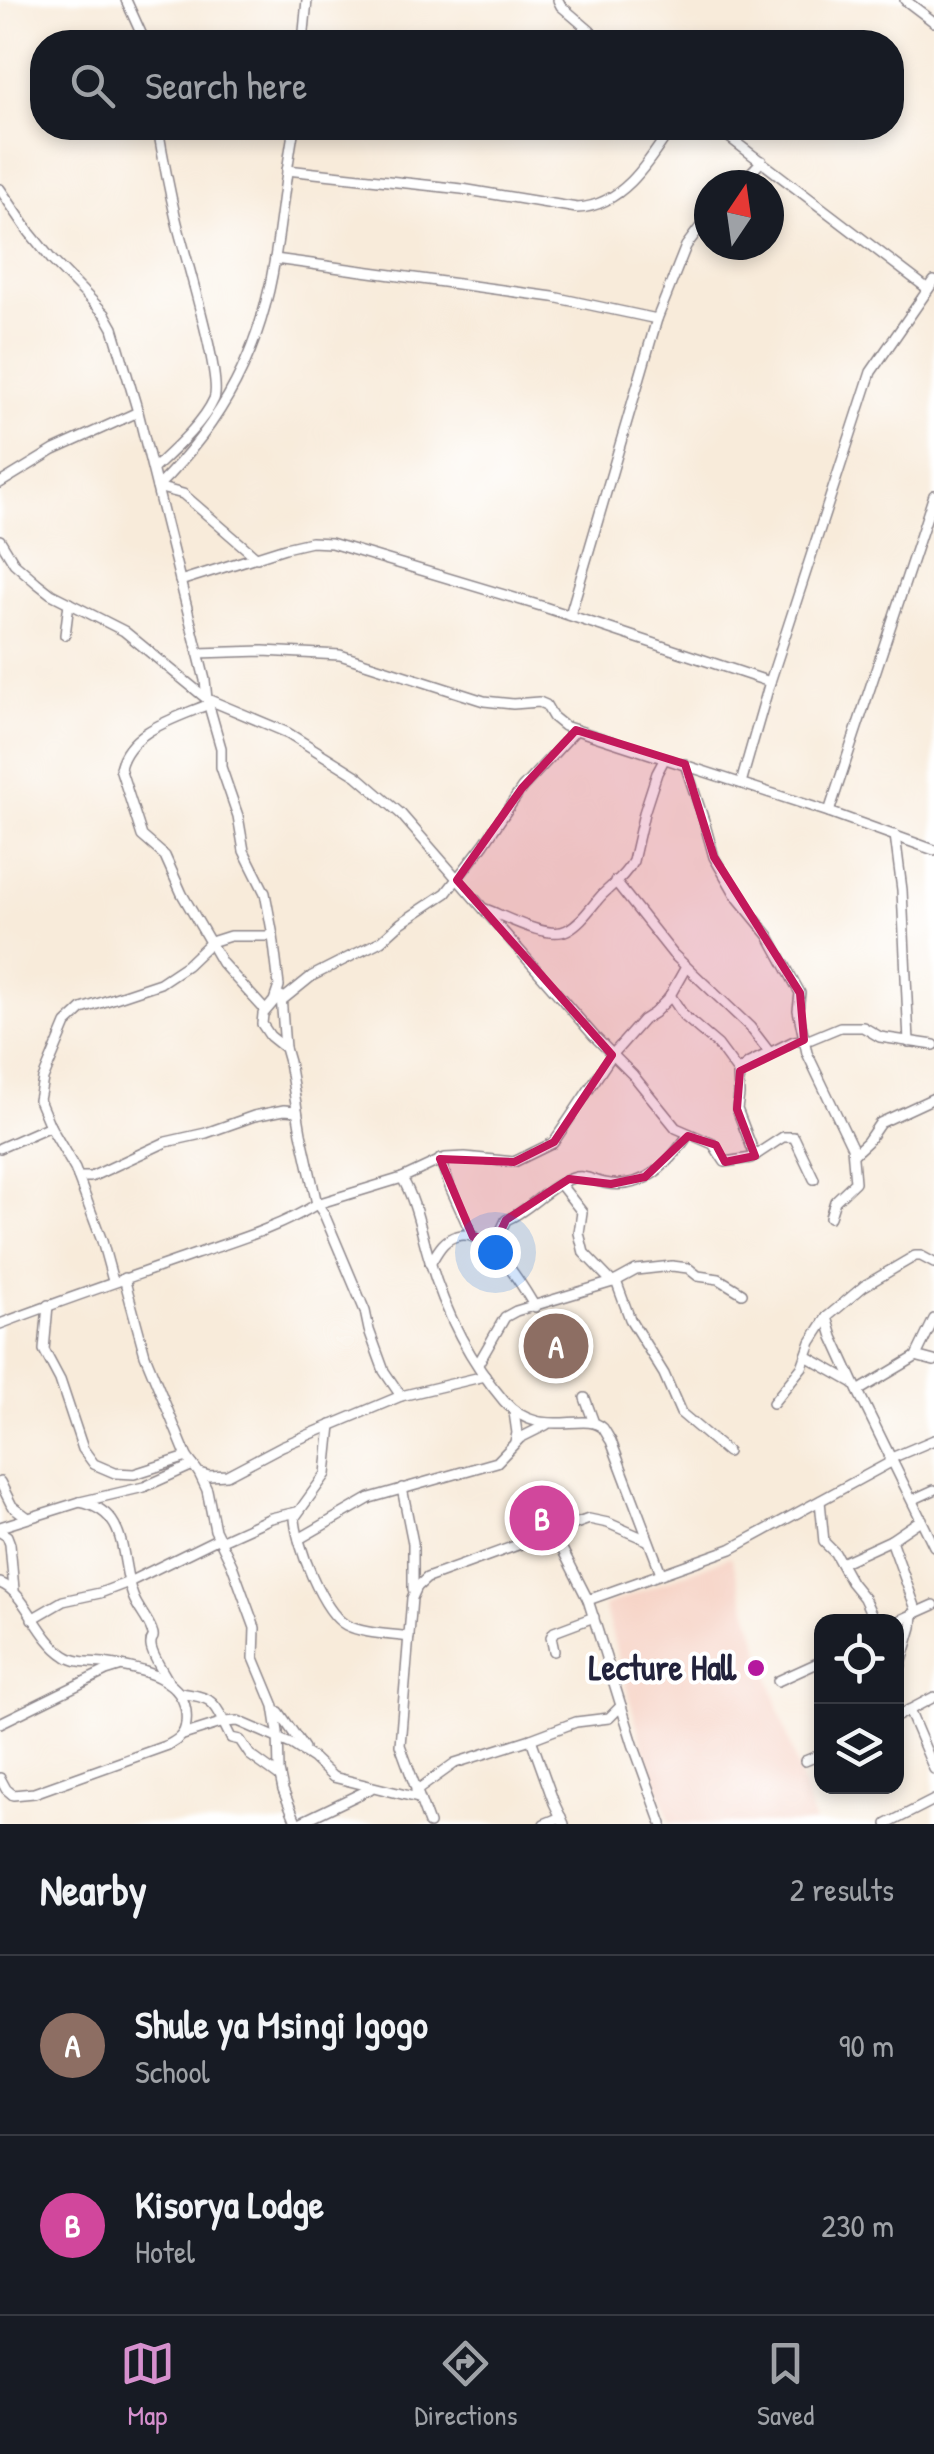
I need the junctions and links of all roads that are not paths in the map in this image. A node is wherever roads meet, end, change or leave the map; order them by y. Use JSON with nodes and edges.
{"nodes":[{"id":1,"x":126,"y":0,"type":"edge"},
{"id":2,"x":308,"y":0,"type":"edge"},
{"id":3,"x":558,"y":0,"type":"edge"},
{"id":4,"x":905,"y":0,"type":"edge"},
{"id":5,"x":934,"y":22,"type":"edge"},
{"id":6,"x":140,"y":30,"type":"edge"},
{"id":7,"x":305,"y":30,"type":"edge"},
{"id":8,"x":590,"y":30,"type":"edge"},
{"id":9,"x":160,"y":140,"type":"edge"},
{"id":10,"x":292,"y":140,"type":"edge"},
{"id":11,"x":663,"y":140,"type":"edge"},
{"id":12,"x":734,"y":140,"type":"edge"},
{"id":13,"x":762,"y":161,"type":"junction"},
{"id":14,"x":286,"y":170,"type":"junction"},
{"id":15,"x":753,"y":170,"type":"edge"},
{"id":16,"x":0,"y":189,"type":"edge"},
{"id":17,"x":694,"y":235,"type":"edge"},
{"id":18,"x":275,"y":259,"type":"junction"},
{"id":19,"x":931,"y":285,"type":"edge"},
{"id":20,"x":657,"y":319,"type":"junction"},
{"id":21,"x":138,"y":412,"type":"junction"},
{"id":22,"x":153,"y":469,"type":"junction"},
{"id":23,"x":0,"y":484,"type":"edge"},
{"id":24,"x":157,"y":487,"type":"junction"},
{"id":25,"x":934,"y":495,"type":"edge"},
{"id":26,"x":0,"y":540,"type":"edge"},
{"id":27,"x":257,"y":558,"type":"junction"},
{"id":28,"x":180,"y":581,"type":"junction"},
{"id":29,"x":68,"y":604,"type":"junction"},
{"id":30,"x":570,"y":616,"type":"junction"},
{"id":31,"x":65,"y":635,"type":"dead end"},
{"id":32,"x":198,"y":653,"type":"junction"},
{"id":33,"x":770,"y":682,"type":"junction"},
{"id":34,"x":208,"y":702,"type":"junction"},
{"id":35,"x":576,"y":730,"type":"junction"},
{"id":36,"x":665,"y":758,"type":"junction"},
{"id":37,"x":684,"y":764,"type":"junction"},
{"id":38,"x":741,"y":783,"type":"junction"},
{"id":39,"x":829,"y":812,"type":"junction"},
{"id":40,"x":895,"y":834,"type":"junction"},
{"id":41,"x":934,"y":850,"type":"edge"},
{"id":42,"x":457,"y":880,"type":"junction"},
{"id":43,"x":615,"y":881,"type":"junction"},
{"id":44,"x":481,"y":907,"type":"junction"},
{"id":45,"x":273,"y":936,"type":"junction"},
{"id":46,"x":210,"y":943,"type":"junction"},
{"id":47,"x":686,"y":967,"type":"junction"},
{"id":48,"x":279,"y":986,"type":"junction"},
{"id":49,"x":670,"y":995,"type":"junction"},
{"id":50,"x":281,"y":1001,"type":"junction"},
{"id":51,"x":265,"y":1010,"type":"junction"},
{"id":52,"x":804,"y":1040,"type":"junction"},
{"id":53,"x":909,"y":1042,"type":"junction"},
{"id":54,"x":934,"y":1045,"type":"edge"},
{"id":55,"x":284,"y":1048,"type":"junction"},
{"id":56,"x":770,"y":1053,"type":"junction"},
{"id":57,"x":612,"y":1055,"type":"junction"},
{"id":58,"x":738,"y":1072,"type":"junction"},
{"id":59,"x":934,"y":1098,"type":"edge"},
{"id":60,"x":297,"y":1111,"type":"junction"},
{"id":61,"x":50,"y":1126,"type":"junction"},
{"id":62,"x":689,"y":1134,"type":"junction"},
{"id":63,"x":0,"y":1148,"type":"edge"},
{"id":64,"x":854,"y":1154,"type":"junction"},
{"id":65,"x":755,"y":1156,"type":"junction"},
{"id":66,"x":440,"y":1160,"type":"junction"},
{"id":67,"x":78,"y":1177,"type":"junction"},
{"id":68,"x":402,"y":1178,"type":"junction"},
{"id":69,"x":814,"y":1179,"type":"dead end"},
{"id":70,"x":560,"y":1184,"type":"junction"},
{"id":71,"x":317,"y":1204,"type":"junction"},
{"id":72,"x":830,"y":1217,"type":"dead end"},
{"id":73,"x":498,"y":1236,"type":"junction"},
{"id":74,"x":473,"y":1237,"type":"junction"},
{"id":75,"x":484,"y":1243,"type":"junction"},
{"id":76,"x":496,"y":1251,"type":"junction"},
{"id":77,"x":934,"y":1263,"type":"edge"},
{"id":78,"x":430,"y":1264,"type":"junction"},
{"id":79,"x":119,"y":1280,"type":"junction"},
{"id":80,"x":614,"y":1282,"type":"junction"},
{"id":81,"x":742,"y":1293,"type":"dead end"},
{"id":82,"x":48,"y":1305,"type":"junction"},
{"id":83,"x":535,"y":1306,"type":"junction"},
{"id":84,"x":828,"y":1317,"type":"junction"},
{"id":85,"x":934,"y":1320,"type":"edge"},
{"id":86,"x":0,"y":1324,"type":"edge"},
{"id":87,"x":806,"y":1356,"type":"junction"},
{"id":88,"x":917,"y":1356,"type":"junction"},
{"id":89,"x":934,"y":1361,"type":"edge"},
{"id":90,"x":478,"y":1364,"type":"junction"},
{"id":91,"x":485,"y":1376,"type":"junction"},
{"id":92,"x":856,"y":1387,"type":"junction"},
{"id":93,"x":400,"y":1396,"type":"junction"},
{"id":94,"x":585,"y":1398,"type":"dead end"},
{"id":95,"x":773,"y":1403,"type":"dead end"},
{"id":96,"x":514,"y":1412,"type":"junction"},
{"id":97,"x":594,"y":1422,"type":"junction"},
{"id":98,"x":548,"y":1424,"type":"junction"},
{"id":99,"x":330,"y":1425,"type":"junction"},
{"id":100,"x":934,"y":1440,"type":"edge"},
{"id":101,"x":514,"y":1445,"type":"junction"},
{"id":102,"x":726,"y":1452,"type":"dead end"},
{"id":103,"x":890,"y":1460,"type":"junction"},
{"id":104,"x":193,"y":1465,"type":"junction"},
{"id":105,"x":0,"y":1482,"type":"edge"},
{"id":106,"x":402,"y":1488,"type":"junction"},
{"id":107,"x":934,"y":1490,"type":"edge"},
{"id":108,"x":912,"y":1500,"type":"junction"},
{"id":109,"x":820,"y":1501,"type":"junction"},
{"id":110,"x":80,"y":1502,"type":"junction"},
{"id":111,"x":297,"y":1512,"type":"junction"},
{"id":112,"x":27,"y":1517,"type":"junction"},
{"id":113,"x":922,"y":1520,"type":"junction"},
{"id":114,"x":0,"y":1529,"type":"edge"},
{"id":115,"x":553,"y":1531,"type":"junction"},
{"id":116,"x":299,"y":1539,"type":"junction"},
{"id":117,"x":219,"y":1540,"type":"junction"},
{"id":118,"x":648,"y":1540,"type":"junction"},
{"id":119,"x":891,"y":1540,"type":"junction"},
{"id":120,"x":934,"y":1546,"type":"edge"},
{"id":121,"x":841,"y":1563,"type":"junction"},
{"id":122,"x":661,"y":1573,"type":"junction"},
{"id":123,"x":129,"y":1582,"type":"junction"},
{"id":124,"x":0,"y":1583,"type":"edge"},
{"id":125,"x":14,"y":1590,"type":"junction"},
{"id":126,"x":412,"y":1598,"type":"junction"},
{"id":127,"x":588,"y":1600,"type":"junction"},
{"id":128,"x":934,"y":1605,"type":"edge"},
{"id":129,"x":915,"y":1613,"type":"junction"},
{"id":130,"x":871,"y":1614,"type":"edge"},
{"id":131,"x":594,"y":1617,"type":"junction"},
{"id":132,"x":904,"y":1618,"type":"edge"},
{"id":133,"x":32,"y":1620,"type":"junction"},
{"id":134,"x":409,"y":1637,"type":"junction"},
{"id":135,"x":554,"y":1650,"type":"dead end"},
{"id":136,"x":904,"y":1654,"type":"edge"},
{"id":137,"x":814,"y":1665,"type":"edge"},
{"id":138,"x":121,"y":1666,"type":"junction"},
{"id":139,"x":778,"y":1681,"type":"dead end"},
{"id":140,"x":168,"y":1682,"type":"junction"},
{"id":141,"x":180,"y":1693,"type":"junction"},
{"id":142,"x":934,"y":1697,"type":"edge"},
{"id":143,"x":274,"y":1706,"type":"junction"},
{"id":144,"x":621,"y":1706,"type":"junction"},
{"id":145,"x":908,"y":1710,"type":"junction"},
{"id":146,"x":904,"y":1712,"type":"edge"},
{"id":147,"x":224,"y":1722,"type":"junction"},
{"id":148,"x":0,"y":1724,"type":"edge"},
{"id":149,"x":182,"y":1734,"type":"junction"},
{"id":150,"x":279,"y":1738,"type":"junction"},
{"id":151,"x":531,"y":1739,"type":"junction"},
{"id":152,"x":313,"y":1758,"type":"junction"},
{"id":153,"x":814,"y":1758,"type":"edge"},
{"id":154,"x":806,"y":1761,"type":"dead end"},
{"id":155,"x":934,"y":1769,"type":"edge"},
{"id":156,"x":280,"y":1777,"type":"junction"},
{"id":157,"x":0,"y":1778,"type":"edge"},
{"id":158,"x":373,"y":1788,"type":"junction"},
{"id":159,"x":417,"y":1794,"type":"junction"},
{"id":160,"x":934,"y":1800,"type":"edge"},
{"id":161,"x":562,"y":1820,"type":"edge"},
{"id":162,"x":297,"y":1824,"type":"edge"},
{"id":163,"x":429,"y":1824,"type":"edge"},
{"id":164,"x":544,"y":1824,"type":"edge"},
{"id":165,"x":662,"y":1824,"type":"edge"},
{"id":166,"x":887,"y":1824,"type":"edge"}],
"edges":[{"from":1,"to":6,"type":"street"},
{"from":2,"to":7,"type":"street"},
{"from":3,"to":8,"type":"street"},
{"from":4,"to":5,"type":"street"},
{"from":9,"to":22,"type":"street"},
{"from":10,"to":14,"type":"street"},
{"from":11,"to":14,"type":"street"},
{"from":12,"to":13,"type":"street"},
{"from":13,"to":15,"type":"street"},
{"from":13,"to":19,"type":"street"},
{"from":14,"to":18,"type":"street"},
{"from":16,"to":21,"type":"street"},
{"from":17,"to":20,"type":"street"},
{"from":18,"to":20,"type":"street"},
{"from":18,"to":24,"type":"street"},
{"from":19,"to":33,"type":"street"},
{"from":20,"to":30,"type":"street"},
{"from":21,"to":22,"type":"street"},
{"from":21,"to":23,"type":"street"},
{"from":22,"to":24,"type":"street"},
{"from":24,"to":27,"type":"street"},
{"from":24,"to":28,"type":"street"},
{"from":25,"to":39,"type":"street"},
{"from":26,"to":29,"type":"street"},
{"from":27,"to":28,"type":"street"},
{"from":27,"to":30,"type":"street"},
{"from":28,"to":32,"type":"street"},
{"from":29,"to":31,"type":"street"},
{"from":29,"to":34,"type":"street"},
{"from":30,"to":33,"type":"street"},
{"from":32,"to":34,"type":"street"},
{"from":32,"to":35,"type":"street"},
{"from":33,"to":38,"type":"street"},
{"from":34,"to":42,"type":"street"},
{"from":34,"to":45,"type":"street"},
{"from":34,"to":46,"type":"street"},
{"from":35,"to":36,"type":"street"},
{"from":35,"to":42,"type":"street"},
{"from":36,"to":37,"type":"street"},
{"from":36,"to":43,"type":"street"},
{"from":37,"to":38,"type":"street"},
{"from":37,"to":52,"type":"street"},
{"from":38,"to":39,"type":"street"},
{"from":39,"to":40,"type":"street"},
{"from":40,"to":41,"type":"street"},
{"from":40,"to":53,"type":"street"},
{"from":42,"to":44,"type":"street"},
{"from":42,"to":50,"type":"street"},
{"from":43,"to":44,"type":"street"},
{"from":43,"to":47,"type":"street"},
{"from":44,"to":57,"type":"street"},
{"from":45,"to":46,"type":"street"},
{"from":45,"to":48,"type":"street"},
{"from":46,"to":51,"type":"street"},
{"from":46,"to":61,"type":"street"},
{"from":47,"to":49,"type":"street"},
{"from":47,"to":56,"type":"street"},
{"from":48,"to":50,"type":"street"},
{"from":48,"to":51,"type":"street"},
{"from":49,"to":57,"type":"street"},
{"from":49,"to":58,"type":"street"},
{"from":50,"to":55,"type":"street"},
{"from":51,"to":55,"type":"street"},
{"from":52,"to":53,"type":"street"},
{"from":52,"to":56,"type":"street"},
{"from":52,"to":64,"type":"street"},
{"from":53,"to":54,"type":"street"},
{"from":55,"to":60,"type":"street"},
{"from":56,"to":58,"type":"street"},
{"from":57,"to":62,"type":"street"},
{"from":57,"to":66,"type":"street"},
{"from":58,"to":65,"type":"street"},
{"from":59,"to":64,"type":"street"},
{"from":60,"to":67,"type":"street"},
{"from":60,"to":71,"type":"street"},
{"from":61,"to":63,"type":"street"},
{"from":61,"to":67,"type":"street"},
{"from":62,"to":65,"type":"street"},
{"from":62,"to":70,"type":"street"},
{"from":64,"to":72,"type":"street"},
{"from":65,"to":69,"type":"street"},
{"from":66,"to":68,"type":"street"},
{"from":66,"to":74,"type":"street"},
{"from":67,"to":79,"type":"street"},
{"from":68,"to":71,"type":"street"},
{"from":68,"to":78,"type":"street"},
{"from":70,"to":73,"type":"street"},
{"from":70,"to":80,"type":"street"},
{"from":71,"to":79,"type":"street"},
{"from":71,"to":93,"type":"street"},
{"from":73,"to":75,"type":"street"},
{"from":73,"to":76,"type":"street"},
{"from":74,"to":75,"type":"street"},
{"from":74,"to":78,"type":"street"},
{"from":75,"to":76,"type":"street"},
{"from":76,"to":83,"type":"street"},
{"from":77,"to":84,"type":"street"},
{"from":78,"to":90,"type":"street"},
{"from":79,"to":82,"type":"street"},
{"from":79,"to":104,"type":"street"},
{"from":80,"to":81,"type":"street"},
{"from":80,"to":83,"type":"street"},
{"from":80,"to":102,"type":"street"},
{"from":82,"to":86,"type":"street"},
{"from":82,"to":104,"type":"street"},
{"from":83,"to":90,"type":"street"},
{"from":84,"to":87,"type":"street"},
{"from":84,"to":92,"type":"street"},
{"from":85,"to":88,"type":"street"},
{"from":87,"to":92,"type":"street"},
{"from":87,"to":95,"type":"street"},
{"from":88,"to":89,"type":"street"},
{"from":88,"to":92,"type":"street"},
{"from":90,"to":91,"type":"street"},
{"from":91,"to":93,"type":"street"},
{"from":91,"to":96,"type":"street"},
{"from":92,"to":103,"type":"street"},
{"from":93,"to":99,"type":"street"},
{"from":94,"to":97,"type":"street"},
{"from":96,"to":98,"type":"street"},
{"from":96,"to":101,"type":"street"},
{"from":97,"to":98,"type":"street"},
{"from":97,"to":118,"type":"street"},
{"from":98,"to":101,"type":"street"},
{"from":99,"to":104,"type":"street"},
{"from":99,"to":111,"type":"street"},
{"from":100,"to":103,"type":"street"},
{"from":101,"to":106,"type":"street"},
{"from":103,"to":108,"type":"street"},
{"from":103,"to":109,"type":"street"},
{"from":104,"to":110,"type":"street"},
{"from":104,"to":117,"type":"street"},
{"from":105,"to":112,"type":"street"},
{"from":106,"to":116,"type":"street"},
{"from":106,"to":126,"type":"street"},
{"from":107,"to":108,"type":"street"},
{"from":108,"to":113,"type":"street"},
{"from":109,"to":121,"type":"street"},
{"from":109,"to":122,"type":"street"},
{"from":110,"to":112,"type":"street"},
{"from":110,"to":123,"type":"street"},
{"from":111,"to":116,"type":"street"},
{"from":111,"to":117,"type":"street"},
{"from":112,"to":114,"type":"street"},
{"from":113,"to":119,"type":"street"},
{"from":113,"to":120,"type":"street"},
{"from":114,"to":125,"type":"street"},
{"from":115,"to":118,"type":"street"},
{"from":115,"to":126,"type":"street"},
{"from":115,"to":127,"type":"street"},
{"from":116,"to":134,"type":"street"},
{"from":117,"to":123,"type":"street"},
{"from":117,"to":143,"type":"street"},
{"from":118,"to":122,"type":"street"},
{"from":119,"to":121,"type":"street"},
{"from":119,"to":129,"type":"street"},
{"from":121,"to":130,"type":"street"},
{"from":122,"to":127,"type":"street"},
{"from":123,"to":133,"type":"street"},
{"from":123,"to":140,"type":"street"},
{"from":124,"to":125,"type":"street"},
{"from":125,"to":133,"type":"street"},
{"from":126,"to":134,"type":"street"},
{"from":127,"to":131,"type":"street"},
{"from":128,"to":129,"type":"street"},
{"from":129,"to":132,"type":"street"},
{"from":129,"to":136,"type":"street"},
{"from":131,"to":135,"type":"street"},
{"from":131,"to":144,"type":"street"},
{"from":133,"to":138,"type":"street"},
{"from":134,"to":159,"type":"street"},
{"from":137,"to":139,"type":"street"},
{"from":138,"to":140,"type":"street"},
{"from":138,"to":148,"type":"street"},
{"from":140,"to":141,"type":"street"},
{"from":141,"to":147,"type":"street"},
{"from":141,"to":149,"type":"street"},
{"from":142,"to":145,"type":"street"},
{"from":143,"to":150,"type":"street"},
{"from":143,"to":152,"type":"street"},
{"from":144,"to":151,"type":"street"},
{"from":144,"to":165,"type":"street"},
{"from":145,"to":146,"type":"street"},
{"from":145,"to":155,"type":"street"},
{"from":147,"to":149,"type":"street"},
{"from":147,"to":150,"type":"street"},
{"from":147,"to":156,"type":"street"},
{"from":149,"to":157,"type":"street"},
{"from":150,"to":152,"type":"street"},
{"from":150,"to":156,"type":"street"},
{"from":151,"to":159,"type":"street"},
{"from":151,"to":161,"type":"street"},
{"from":152,"to":158,"type":"street"},
{"from":153,"to":154,"type":"street"},
{"from":156,"to":162,"type":"street"},
{"from":158,"to":159,"type":"street"},
{"from":158,"to":162,"type":"street"},
{"from":159,"to":163,"type":"street"},
{"from":160,"to":166,"type":"street"},
{"from":161,"to":164,"type":"street"}]}
